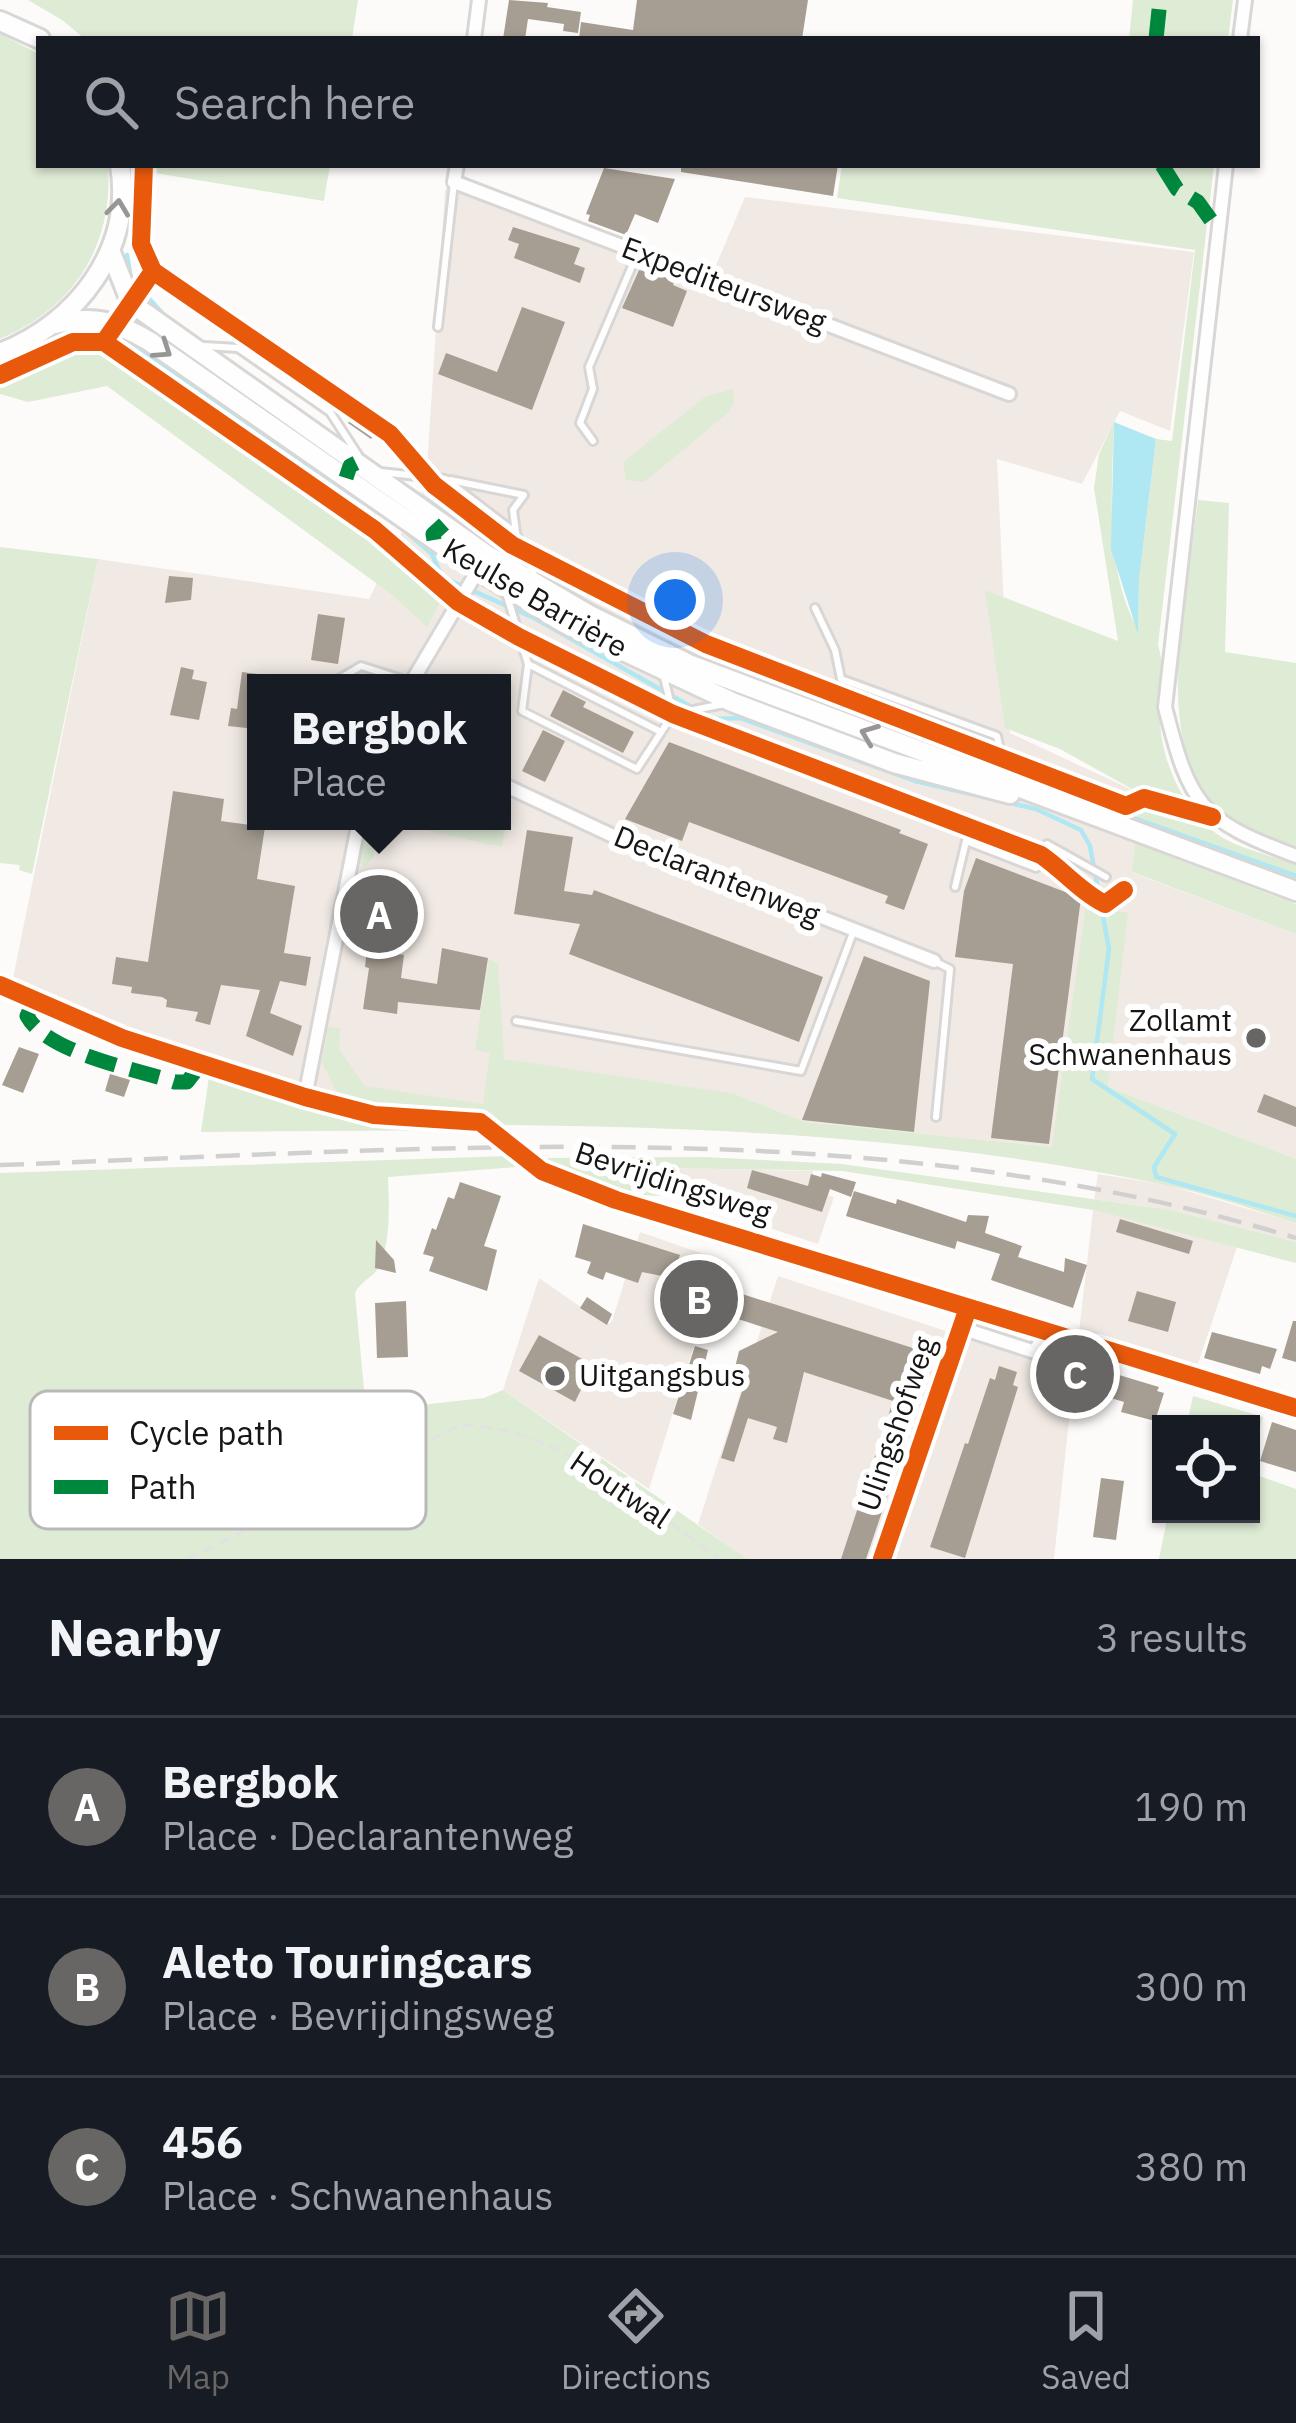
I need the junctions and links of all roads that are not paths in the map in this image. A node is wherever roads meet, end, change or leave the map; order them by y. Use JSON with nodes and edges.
{"nodes":[{"id":1,"x":479,"y":0,"type":"edge"},
{"id":2,"x":1245,"y":0,"type":"edge"},
{"id":3,"x":0,"y":21,"type":"edge"},
{"id":4,"x":474,"y":36,"type":"edge"},
{"id":5,"x":1240,"y":36,"type":"edge"},
{"id":6,"x":36,"y":37,"type":"edge"},
{"id":7,"x":120,"y":168,"type":"edge"},
{"id":8,"x":456,"y":168,"type":"edge"},
{"id":9,"x":1226,"y":168,"type":"edge"},
{"id":10,"x":454,"y":182,"type":"junction"},
{"id":11,"x":110,"y":250,"type":"junction"},
{"id":12,"x":638,"y":252,"type":"junction"},
{"id":13,"x":55,"y":324,"type":"junction"},
{"id":14,"x":438,"y":327,"type":"dead end"},
{"id":15,"x":0,"y":352,"type":"edge"},
{"id":16,"x":1009,"y":394,"type":"dead end"},
{"id":17,"x":592,"y":441,"type":"dead end"},
{"id":18,"x":368,"y":472,"type":"junction"},
{"id":19,"x":446,"y":479,"type":"junction"},
{"id":20,"x":516,"y":533,"type":"junction"},
{"id":21,"x":478,"y":570,"type":"junction"},
{"id":22,"x":504,"y":587,"type":"junction"},
{"id":23,"x":539,"y":587,"type":"junction"},
{"id":24,"x":815,"y":608,"type":"dead end"},
{"id":25,"x":528,"y":664,"type":"junction"},
{"id":26,"x":663,"y":671,"type":"junction"},
{"id":27,"x":342,"y":674,"type":"edge"},
{"id":28,"x":386,"y":674,"type":"edge"},
{"id":29,"x":416,"y":674,"type":"edge"},
{"id":30,"x":732,"y":702,"type":"junction"},
{"id":31,"x":673,"y":714,"type":"junction"},
{"id":32,"x":661,"y":732,"type":"junction"},
{"id":33,"x":1007,"y":781,"type":"junction"},
{"id":34,"x":511,"y":788,"type":"edge"},
{"id":35,"x":1058,"y":801,"type":"junction"},
{"id":36,"x":357,"y":830,"type":"edge"},
{"id":37,"x":1296,"y":856,"type":"edge"},
{"id":38,"x":1106,"y":878,"type":"dead end"},
{"id":39,"x":955,"y":887,"type":"dead end"},
{"id":40,"x":1296,"y":891,"type":"edge"},
{"id":41,"x":854,"y":930,"type":"junction"},
{"id":42,"x":934,"y":962,"type":"joint"},
{"id":43,"x":0,"y":985,"type":"edge"},
{"id":44,"x":516,"y":1021,"type":"dead end"},
{"id":45,"x":305,"y":1097,"type":"junction"},
{"id":46,"x":936,"y":1118,"type":"dead end"},
{"id":47,"x":968,"y":1308,"type":"junction"},
{"id":48,"x":962,"y":1328,"type":"junction"},
{"id":49,"x":1045,"y":1331,"type":"junction"},
{"id":50,"x":1068,"y":1338,"type":"dead end"},
{"id":51,"x":1098,"y":1347,"type":"dead end"},
{"id":52,"x":1296,"y":1408,"type":"edge"},
{"id":53,"x":882,"y":1559,"type":"edge"}],
"edges":[{"from":1,"to":4,"type":"street"},
{"from":2,"to":5,"type":"street"},
{"from":3,"to":6,"type":"main road"},
{"from":11,"to":7,"type":"main road","one_way":true},
{"from":8,"to":10,"type":"street"},
{"from":9,"to":37,"type":"street"},
{"from":10,"to":12,"type":"street","name":"Expediteursweg"},
{"from":10,"to":14,"type":"lane"},
{"from":11,"to":13,"type":"main road"},
{"from":11,"to":18,"type":"main road","name":"Keulse Barrière"},
{"from":12,"to":16,"type":"street","name":"Expediteursweg"},
{"from":12,"to":17,"type":"lane"},
{"from":13,"to":15,"type":"main road"},
{"from":13,"to":21,"type":"main road","name":"Keulse Barrière","one_way":true},
{"from":18,"to":19,"type":"lane"},
{"from":18,"to":23,"type":"main road","name":"Keulse Barrière"},
{"from":19,"to":20,"type":"lane"},
{"from":19,"to":20,"type":"lane"},
{"from":20,"to":23,"type":"lane"},
{"from":21,"to":22,"type":"main road","name":"Keulse Barrière"},
{"from":21,"to":29,"type":"street"},
{"from":22,"to":25,"type":"lane"},
{"from":22,"to":26,"type":"main road","name":"Keulse Barrière"},
{"from":33,"to":23,"type":"main road","name":"Keulse Barrière","one_way":true},
{"from":24,"to":33,"type":"lane"},
{"from":25,"to":32,"type":"lane"},
{"from":25,"to":32,"type":"lane"},
{"from":26,"to":30,"type":"main road","name":"Keulse Barrière"},
{"from":26,"to":31,"type":"lane"},
{"from":27,"to":28,"type":"lane"},
{"from":30,"to":31,"type":"lane"},
{"from":30,"to":35,"type":"main road","name":"Keulse Barrière"},
{"from":31,"to":32,"type":"lane"},
{"from":33,"to":35,"type":"main road","name":"Keulse Barrière"},
{"from":34,"to":41,"type":"street","name":"Declarantenweg"},
{"from":35,"to":40,"type":"main road","name":"Keulse Barrière"},
{"from":36,"to":45,"type":"street"},
{"from":38,"to":39,"type":"lane"},
{"from":41,"to":42,"type":"street","name":"Declarantenweg"},
{"from":41,"to":44,"type":"lane"},
{"from":42,"to":46,"type":"lane"},
{"from":43,"to":45,"type":"street","name":"Bevrijdingsweg"},
{"from":45,"to":47,"type":"street","name":"Bevrijdingsweg"},
{"from":47,"to":48,"type":"street","name":"Ulingshofweg"},
{"from":47,"to":49,"type":"street","name":"Bevrijdingsweg"},
{"from":48,"to":49,"type":"street","name":"Bevrijdingsweg"},
{"from":48,"to":53,"type":"street","name":"Ulingshofweg"},
{"from":49,"to":50,"type":"street","name":"Bevrijdingsweg"},
{"from":51,"to":52,"type":"street"}]}
